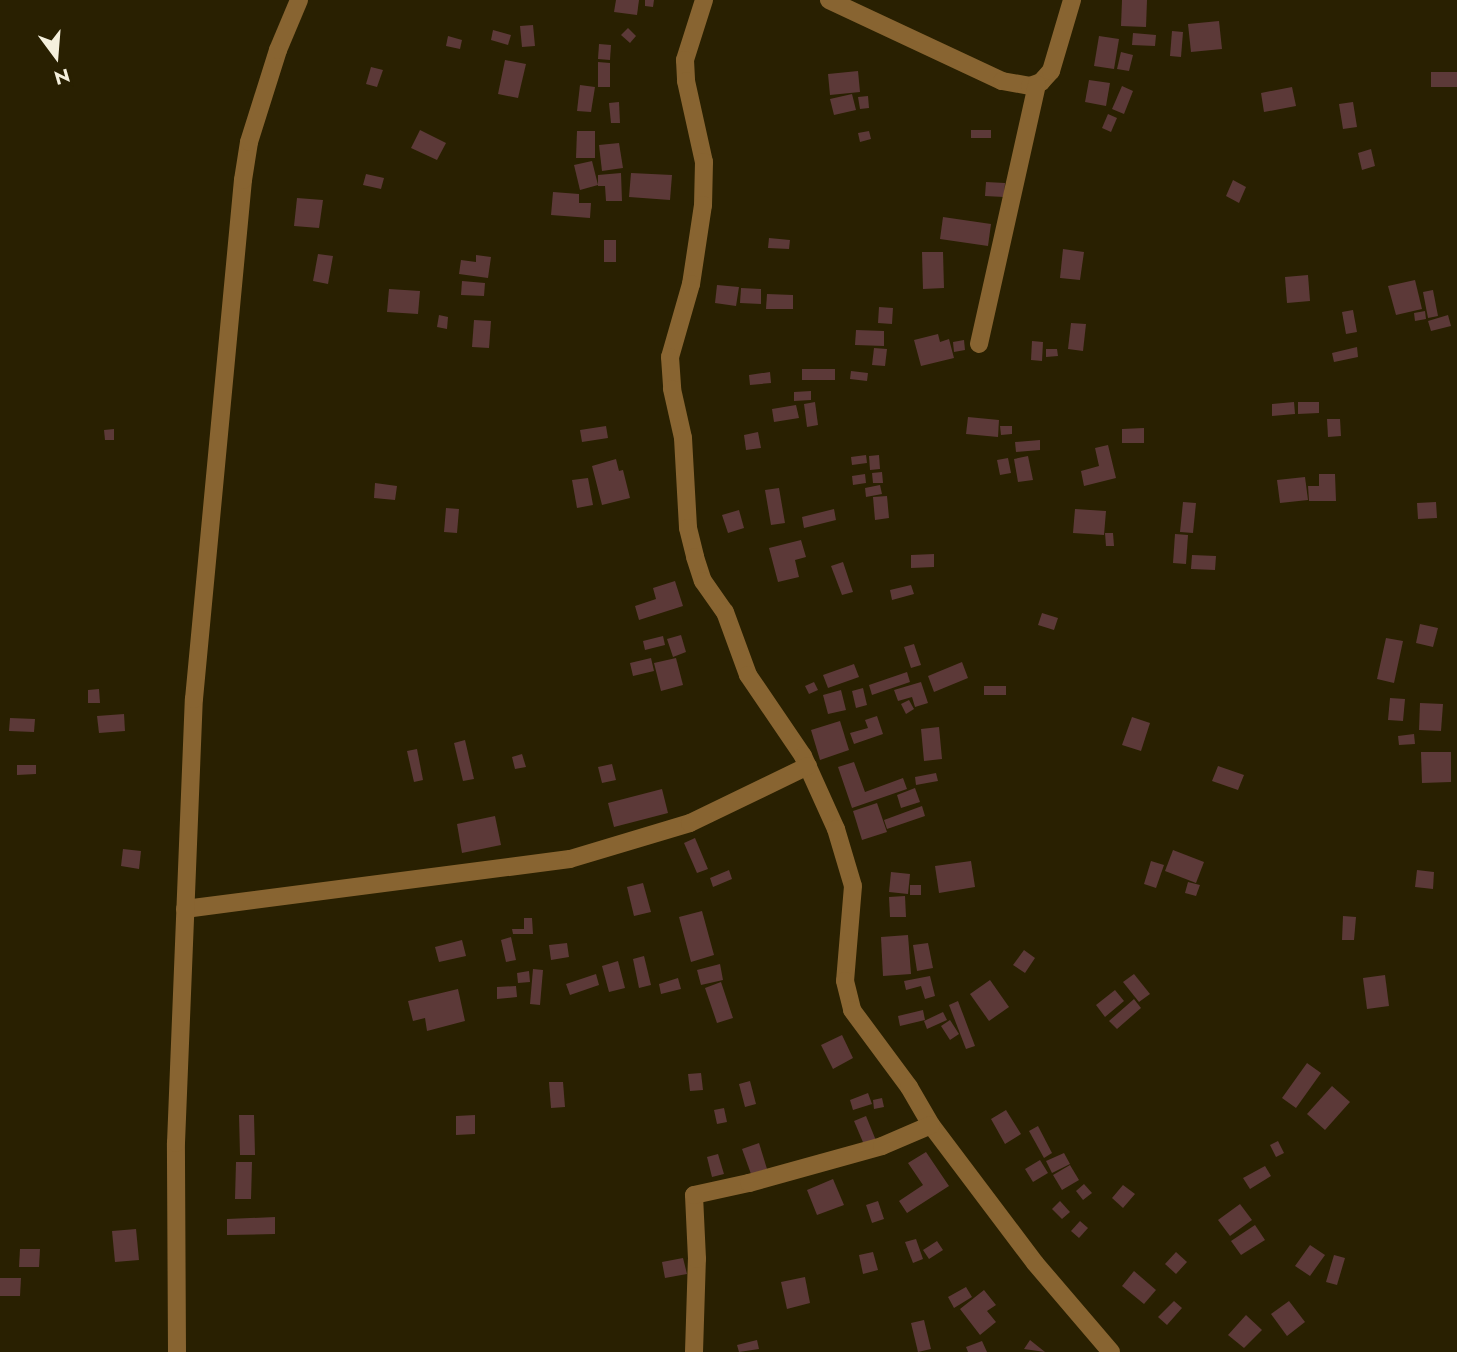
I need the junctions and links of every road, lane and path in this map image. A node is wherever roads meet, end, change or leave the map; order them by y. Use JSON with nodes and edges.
{"nodes":[{"id":1,"x":299,"y":0,"type":"edge"},
{"id":2,"x":704,"y":0,"type":"edge"},
{"id":3,"x":829,"y":0,"type":"edge"},
{"id":4,"x":1072,"y":0,"type":"edge"},
{"id":5,"x":1037,"y":84,"type":"junction"},
{"id":6,"x":979,"y":344,"type":"dead end"},
{"id":7,"x":808,"y":766,"type":"junction"},
{"id":8,"x":185,"y":909,"type":"junction"},
{"id":9,"x":932,"y":1125,"type":"junction"},
{"id":10,"x":177,"y":1352,"type":"edge"},
{"id":11,"x":694,"y":1352,"type":"edge"},
{"id":12,"x":1111,"y":1352,"type":"edge"}],
"edges":[{"from":1,"to":8,"type":"street"},
{"from":2,"to":7,"type":"street"},
{"from":3,"to":5,"type":"street"},
{"from":4,"to":5,"type":"street"},
{"from":5,"to":6,"type":"street"},
{"from":7,"to":8,"type":"street"},
{"from":7,"to":9,"type":"street"},
{"from":8,"to":10,"type":"street"},
{"from":9,"to":11,"type":"street"},
{"from":9,"to":12,"type":"street"}]}
